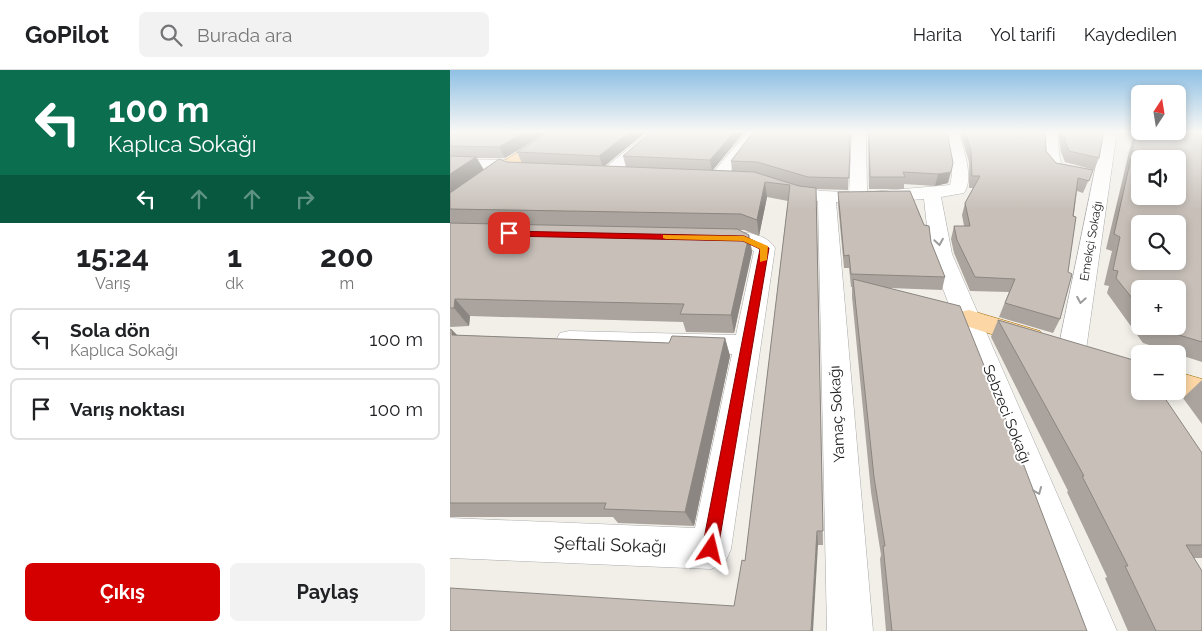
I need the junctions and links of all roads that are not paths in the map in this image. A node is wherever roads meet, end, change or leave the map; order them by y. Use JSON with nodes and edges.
{"nodes":[{"id":1,"x":520,"y":157,"type":"edge"},
{"id":2,"x":627,"y":157,"type":"edge"},
{"id":3,"x":734,"y":157,"type":"edge"},
{"id":4,"x":859,"y":157,"type":"edge"},
{"id":5,"x":957,"y":157,"type":"edge"},
{"id":6,"x":1052,"y":157,"type":"edge"},
{"id":7,"x":1105,"y":157,"type":"edge"},
{"id":8,"x":450,"y":164,"type":"edge"},
{"id":9,"x":507,"y":165,"type":"junction"},
{"id":10,"x":542,"y":172,"type":"edge"},
{"id":11,"x":588,"y":174,"type":"edge"},
{"id":12,"x":606,"y":175,"type":"junction"},
{"id":13,"x":633,"y":176,"type":"edge"},
{"id":14,"x":698,"y":177,"type":"edge"},
{"id":15,"x":717,"y":178,"type":"junction"},
{"id":16,"x":1101,"y":178,"type":"junction"},
{"id":17,"x":740,"y":179,"type":"edge"},
{"id":18,"x":767,"y":184,"type":"edge"},
{"id":19,"x":945,"y":192,"type":"junction"},
{"id":20,"x":858,"y":196,"type":"junction"},
{"id":21,"x":826,"y":197,"type":"junction"},
{"id":22,"x":454,"y":200,"type":"edge"},
{"id":23,"x":695,"y":237,"type":"edge"},
{"id":24,"x":969,"y":318,"type":"junction"},
{"id":25,"x":549,"y":339,"type":"edge"},
{"id":26,"x":747,"y":345,"type":"junction"},
{"id":27,"x":1072,"y":350,"type":"junction"},
{"id":28,"x":1098,"y":358,"type":"edge"},
{"id":29,"x":1186,"y":386,"type":"edge"},
{"id":30,"x":1202,"y":391,"type":"edge"},
{"id":31,"x":450,"y":538,"type":"edge"},
{"id":32,"x":850,"y":631,"type":"edge"},
{"id":33,"x":1094,"y":631,"type":"edge"}],
"edges":[{"from":1,"to":9,"type":"main road"},
{"from":2,"to":12,"type":"street"},
{"from":3,"to":15,"type":"street"},
{"from":4,"to":20,"type":"street"},
{"from":5,"to":19,"type":"street","name":"Sebzeci Sokağı"},
{"from":6,"to":16,"type":"street"},
{"from":7,"to":16,"type":"street","name":"Emekçi Sokağı"},
{"from":8,"to":9,"type":"street"},
{"from":9,"to":10,"type":"street"},
{"from":9,"to":22,"type":"main road"},
{"from":11,"to":12,"type":"street"},
{"from":12,"to":13,"type":"street"},
{"from":14,"to":15,"type":"street"},
{"from":15,"to":17,"type":"street"},
{"from":16,"to":27,"type":"street","name":"Emekçi Sokağı","one_way":true},
{"from":18,"to":21,"type":"street"},
{"from":19,"to":20,"type":"street"},
{"from":19,"to":24,"type":"street","name":"Sebzeci Sokağı","one_way":true},
{"from":20,"to":21,"type":"street"},
{"from":21,"to":32,"type":"street","name":"Yamaç Sokağı"},
{"from":23,"to":26,"type":"street","name":"Şeftali Sokağı"},
{"from":24,"to":27,"type":"main road"},
{"from":24,"to":33,"type":"street","name":"Sebzeci Sokağı","one_way":true},
{"from":25,"to":26,"type":"street"},
{"from":26,"to":31,"type":"street","name":"Şeftali Sokağı"},
{"from":27,"to":28,"type":"main road"},
{"from":29,"to":30,"type":"main road"}]}
